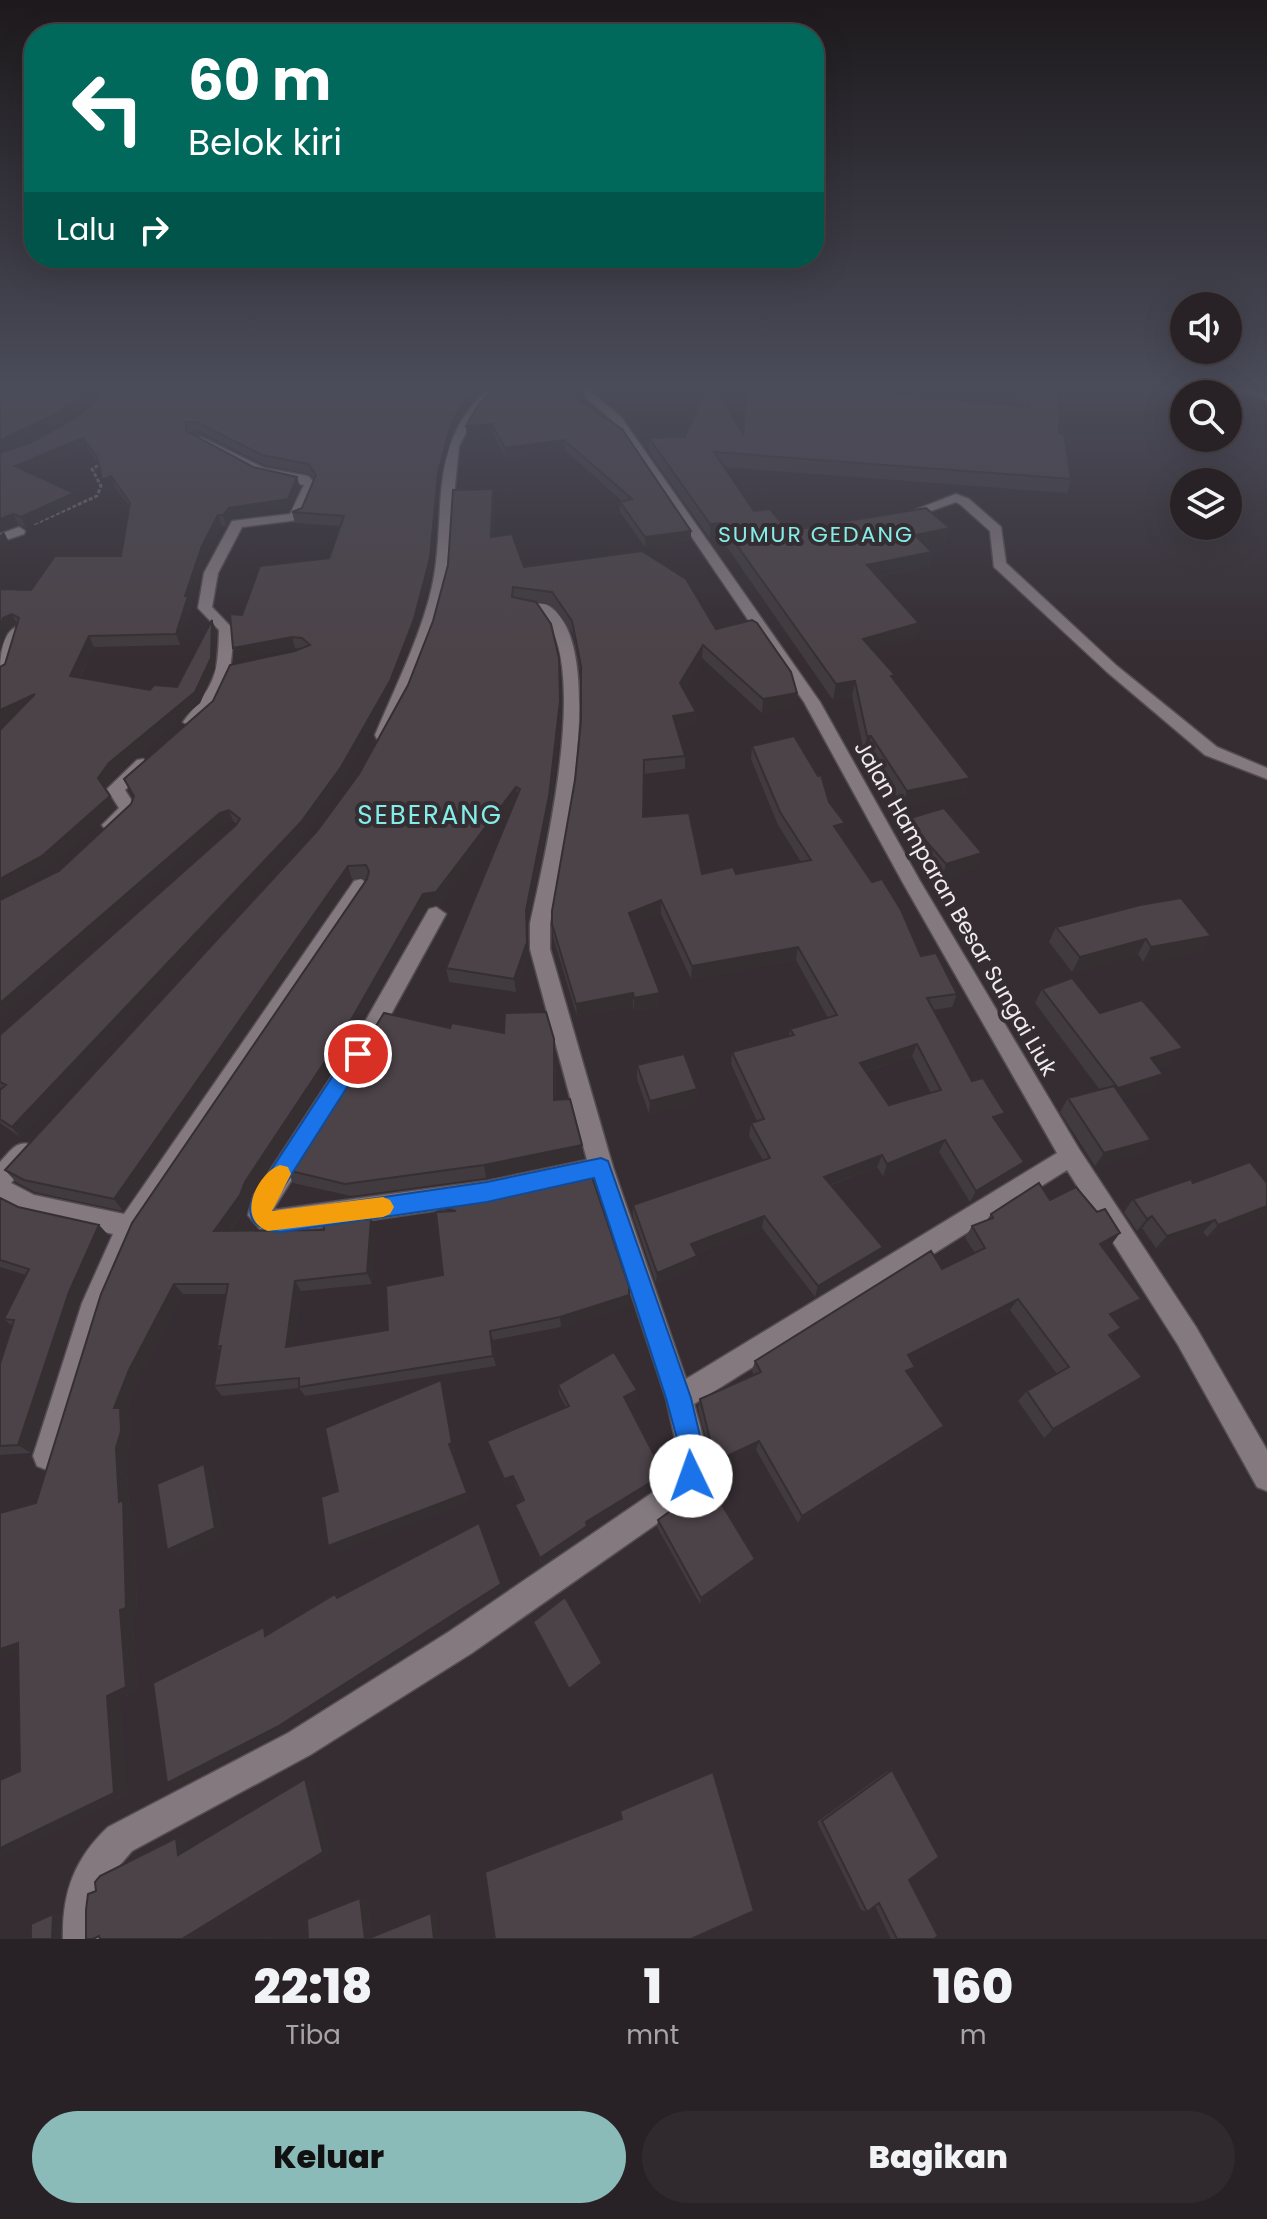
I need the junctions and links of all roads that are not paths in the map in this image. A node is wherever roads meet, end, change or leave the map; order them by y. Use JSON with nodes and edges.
{"nodes":[{"id":1,"x":280,"y":474,"type":"edge"},
{"id":2,"x":450,"y":474,"type":"edge"},
{"id":3,"x":655,"y":474,"type":"edge"},
{"id":4,"x":888,"y":523,"type":"edge"},
{"id":5,"x":19,"y":531,"type":"edge"},
{"id":6,"x":0,"y":538,"type":"edge"},
{"id":7,"x":521,"y":605,"type":"edge"},
{"id":8,"x":16,"y":631,"type":"edge"},
{"id":9,"x":0,"y":674,"type":"edge"},
{"id":10,"x":177,"y":735,"type":"edge"},
{"id":11,"x":376,"y":748,"type":"edge"},
{"id":12,"x":156,"y":754,"type":"edge"},
{"id":13,"x":1267,"y":774,"type":"edge"},
{"id":14,"x":98,"y":837,"type":"edge"},
{"id":15,"x":361,"y":886,"type":"edge"},
{"id":16,"x":436,"y":914,"type":"dead end"},
{"id":17,"x":32,"y":1143,"type":"edge"},
{"id":18,"x":1071,"y":1156,"type":"junction"},
{"id":19,"x":601,"y":1167,"type":"junction"},
{"id":20,"x":0,"y":1179,"type":"edge"},
{"id":21,"x":0,"y":1189,"type":"edge"},
{"id":22,"x":129,"y":1226,"type":"junction"},
{"id":23,"x":679,"y":1398,"type":"junction"},
{"id":24,"x":47,"y":1456,"type":"edge"},
{"id":25,"x":1267,"y":1477,"type":"edge"},
{"id":26,"x":81,"y":1939,"type":"edge"}],
"edges":[{"from":1,"to":10,"type":"street"},
{"from":2,"to":11,"type":"street"},
{"from":3,"to":18,"type":"street","name":"Jalan Hamparan Besar Sungai Liuk"},
{"from":4,"to":13,"type":"street"},
{"from":5,"to":6,"type":"street"},
{"from":7,"to":19,"type":"street"},
{"from":8,"to":9,"type":"street"},
{"from":12,"to":14,"type":"street"},
{"from":15,"to":22,"type":"street"},
{"from":16,"to":19,"type":"street"},
{"from":17,"to":20,"type":"street"},
{"from":18,"to":23,"type":"street"},
{"from":18,"to":25,"type":"street","name":"Jalan Hamparan Besar Sungai Liuk"},
{"from":19,"to":23,"type":"street"},
{"from":21,"to":22,"type":"street"},
{"from":22,"to":24,"type":"street"},
{"from":23,"to":26,"type":"street"}]}
